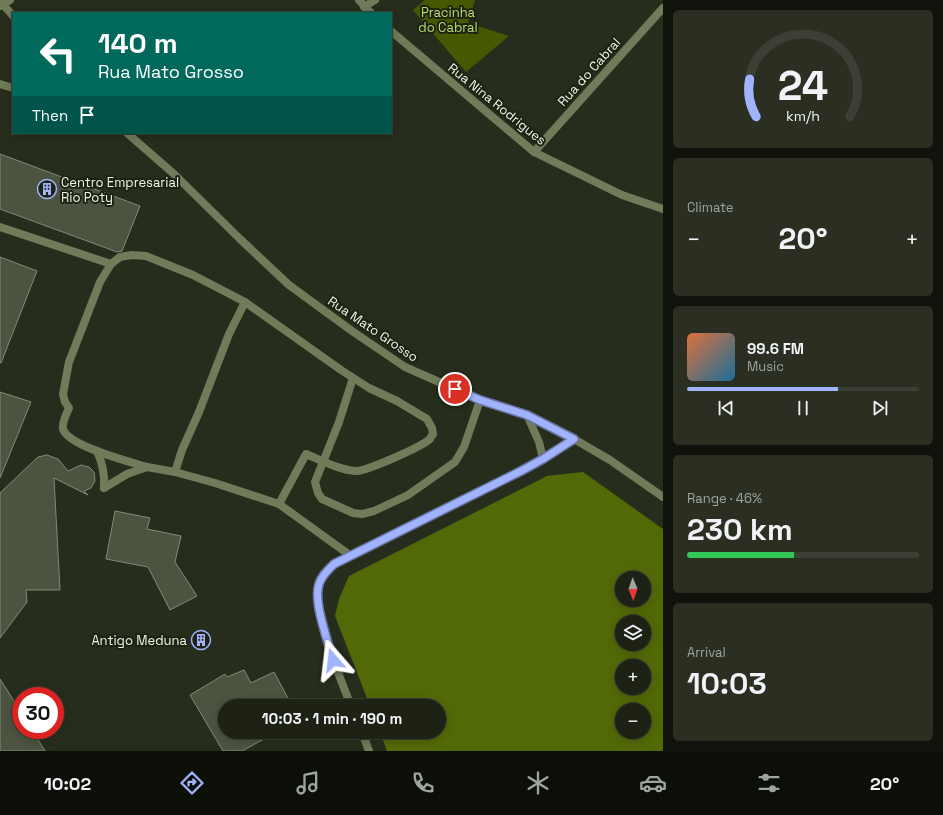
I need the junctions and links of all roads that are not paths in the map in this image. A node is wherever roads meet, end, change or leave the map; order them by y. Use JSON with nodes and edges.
{"nodes":[{"id":1,"x":10,"y":0,"type":"edge"},
{"id":2,"x":359,"y":0,"type":"edge"},
{"id":3,"x":375,"y":0,"type":"edge"},
{"id":4,"x":1,"y":4,"type":"edge"},
{"id":5,"x":364,"y":7,"type":"junction"},
{"id":6,"x":663,"y":8,"type":"edge"},
{"id":7,"x":370,"y":12,"type":"edge"},
{"id":8,"x":12,"y":15,"type":"edge"},
{"id":9,"x":392,"y":32,"type":"edge"},
{"id":10,"x":0,"y":84,"type":"edge"},
{"id":11,"x":12,"y":88,"type":"edge"},
{"id":12,"x":127,"y":134,"type":"edge"},
{"id":13,"x":534,"y":152,"type":"junction"},
{"id":14,"x":663,"y":209,"type":"edge"},
{"id":15,"x":0,"y":227,"type":"edge"},
{"id":16,"x":111,"y":264,"type":"junction"},
{"id":17,"x":245,"y":302,"type":"junction"},
{"id":18,"x":353,"y":378,"type":"junction"},
{"id":19,"x":480,"y":400,"type":"junction"},
{"id":20,"x":527,"y":415,"type":"junction"},
{"id":21,"x":574,"y":439,"type":"junction"},
{"id":22,"x":97,"y":451,"type":"junction"},
{"id":23,"x":543,"y":459,"type":"junction"},
{"id":24,"x":323,"y":461,"type":"junction"},
{"id":25,"x":147,"y":467,"type":"junction"},
{"id":26,"x":175,"y":472,"type":"junction"},
{"id":27,"x":663,"y":497,"type":"edge"},
{"id":28,"x":279,"y":504,"type":"junction"},
{"id":29,"x":350,"y":556,"type":"junction"},
{"id":30,"x":348,"y":699,"type":"edge"},
{"id":31,"x":365,"y":739,"type":"edge"},
{"id":32,"x":369,"y":751,"type":"edge"}],
"edges":[{"from":1,"to":4,"type":"street"},
{"from":2,"to":5,"type":"street"},
{"from":3,"to":5,"type":"street"},
{"from":4,"to":8,"type":"street"},
{"from":5,"to":7,"type":"street"},
{"from":6,"to":13,"type":"street","name":"Rua do Cabral"},
{"from":9,"to":13,"type":"street","name":"Rua Nina Rodrigues"},
{"from":10,"to":11,"type":"street"},
{"from":12,"to":19,"type":"street","name":"Rua Mato Grosso"},
{"from":13,"to":14,"type":"street","name":"Rua Nina Rodrigues"},
{"from":15,"to":16,"type":"street"},
{"from":16,"to":17,"type":"street"},
{"from":16,"to":22,"type":"street"},
{"from":17,"to":18,"type":"street"},
{"from":17,"to":26,"type":"street"},
{"from":18,"to":24,"type":"street"},
{"from":18,"to":24,"type":"street"},
{"from":19,"to":20,"type":"street","name":"Rua Mato Grosso"},
{"from":19,"to":24,"type":"street"},
{"from":20,"to":21,"type":"street","name":"Rua Mato Grosso"},
{"from":20,"to":23,"type":"street"},
{"from":21,"to":23,"type":"street"},
{"from":21,"to":27,"type":"street","name":"Rua Mato Grosso"},
{"from":22,"to":25,"type":"street"},
{"from":22,"to":25,"type":"street"},
{"from":23,"to":29,"type":"street"},
{"from":24,"to":28,"type":"street"},
{"from":25,"to":26,"type":"street"},
{"from":26,"to":28,"type":"street"},
{"from":28,"to":29,"type":"street"},
{"from":29,"to":30,"type":"street"},
{"from":31,"to":32,"type":"street"}]}
